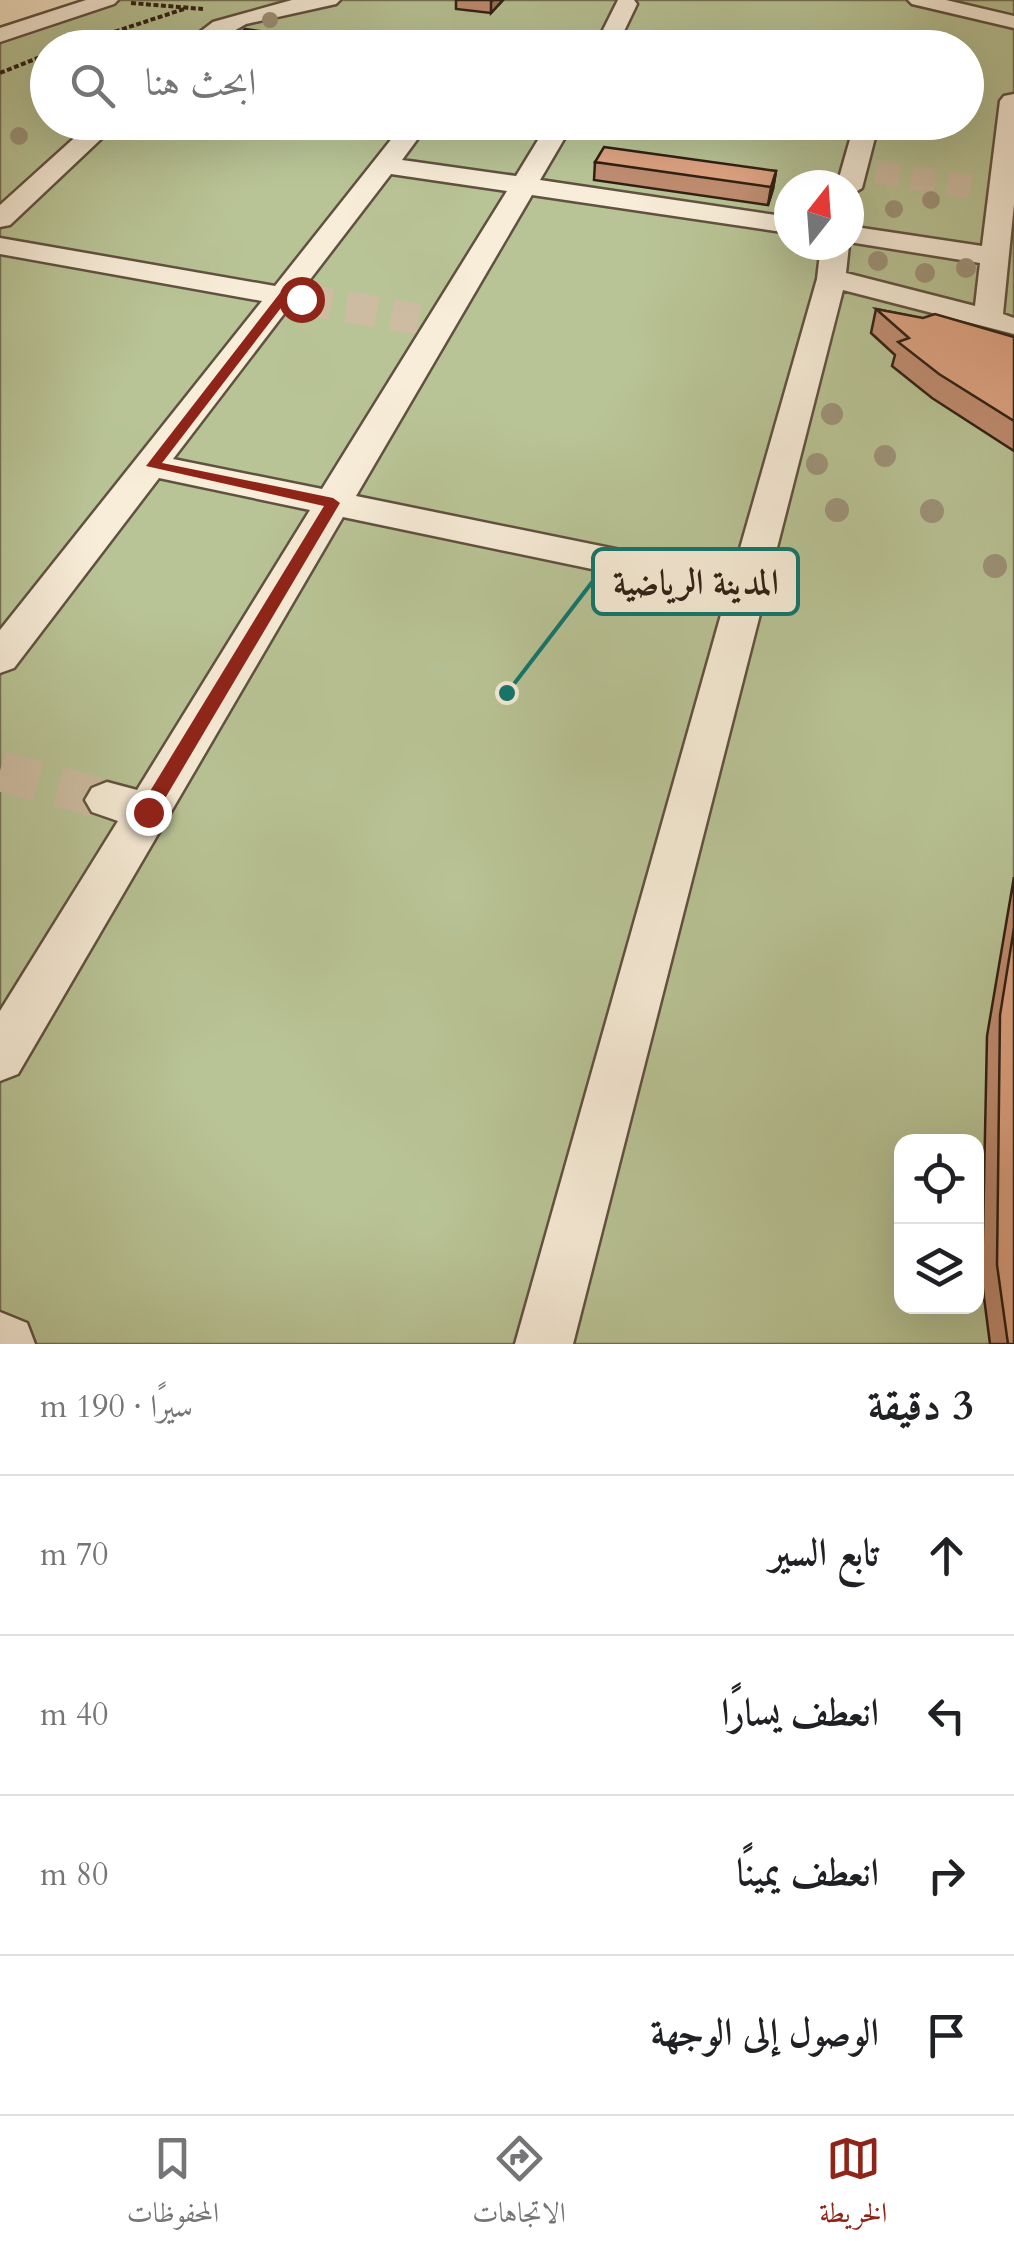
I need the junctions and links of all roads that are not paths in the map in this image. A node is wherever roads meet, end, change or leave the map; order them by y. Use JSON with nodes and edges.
{"nodes":[{"id":1,"x":107,"y":0,"type":"edge"},
{"id":2,"x":330,"y":0,"type":"edge"},
{"id":3,"x":919,"y":0,"type":"edge"},
{"id":4,"x":626,"y":4,"type":"dead end"},
{"id":5,"x":16,"y":8,"type":"dead end"},
{"id":6,"x":56,"y":15,"type":"junction"},
{"id":7,"x":1014,"y":22,"type":"edge"},
{"id":8,"x":215,"y":30,"type":"edge"},
{"id":9,"x":614,"y":30,"type":"edge"},
{"id":10,"x":0,"y":35,"type":"edge"},
{"id":11,"x":1012,"y":101,"type":"edge"},
{"id":12,"x":87,"y":140,"type":"edge"},
{"id":13,"x":404,"y":140,"type":"edge"},
{"id":14,"x":551,"y":140,"type":"edge"},
{"id":15,"x":865,"y":140,"type":"edge"},
{"id":16,"x":386,"y":164,"type":"junction"},
{"id":17,"x":861,"y":170,"type":"edge"},
{"id":18,"x":524,"y":186,"type":"junction"},
{"id":19,"x":0,"y":220,"type":"edge"},
{"id":20,"x":774,"y":223,"type":"edge"},
{"id":21,"x":864,"y":236,"type":"edge"},
{"id":22,"x":0,"y":246,"type":"edge"},
{"id":23,"x":997,"y":257,"type":"junction"},
{"id":24,"x":833,"y":260,"type":"edge"},
{"id":25,"x":831,"y":279,"type":"junction"},
{"id":26,"x":292,"y":297,"type":"junction"},
{"id":27,"x":1001,"y":323,"type":"edge"},
{"id":28,"x":152,"y":466,"type":"junction"},
{"id":29,"x":333,"y":503,"type":"junction"},
{"id":30,"x":749,"y":589,"type":"junction"},
{"id":31,"x":0,"y":658,"type":"edge"},
{"id":32,"x":0,"y":1058,"type":"edge"},
{"id":33,"x":544,"y":1344,"type":"edge"}],
"edges":[{"from":1,"to":6,"type":"lane"},
{"from":2,"to":8,"type":"lane"},
{"from":3,"to":7,"type":"lane"},
{"from":4,"to":9,"type":"lane"},
{"from":5,"to":6,"type":"lane"},
{"from":6,"to":10,"type":"lane"},
{"from":11,"to":23,"type":"lane"},
{"from":12,"to":19,"type":"lane"},
{"from":13,"to":16,"type":"lane"},
{"from":14,"to":18,"type":"lane"},
{"from":15,"to":17,"type":"lane"},
{"from":16,"to":18,"type":"lane"},
{"from":16,"to":26,"type":"lane"},
{"from":18,"to":20,"type":"lane"},
{"from":18,"to":29,"type":"lane"},
{"from":21,"to":23,"type":"lane"},
{"from":22,"to":26,"type":"lane"},
{"from":23,"to":27,"type":"lane"},
{"from":24,"to":25,"type":"lane"},
{"from":25,"to":27,"type":"lane"},
{"from":25,"to":30,"type":"lane"},
{"from":26,"to":28,"type":"lane"},
{"from":28,"to":29,"type":"lane"},
{"from":28,"to":31,"type":"lane"},
{"from":29,"to":30,"type":"lane"},
{"from":29,"to":32,"type":"lane"},
{"from":30,"to":33,"type":"lane"}]}
